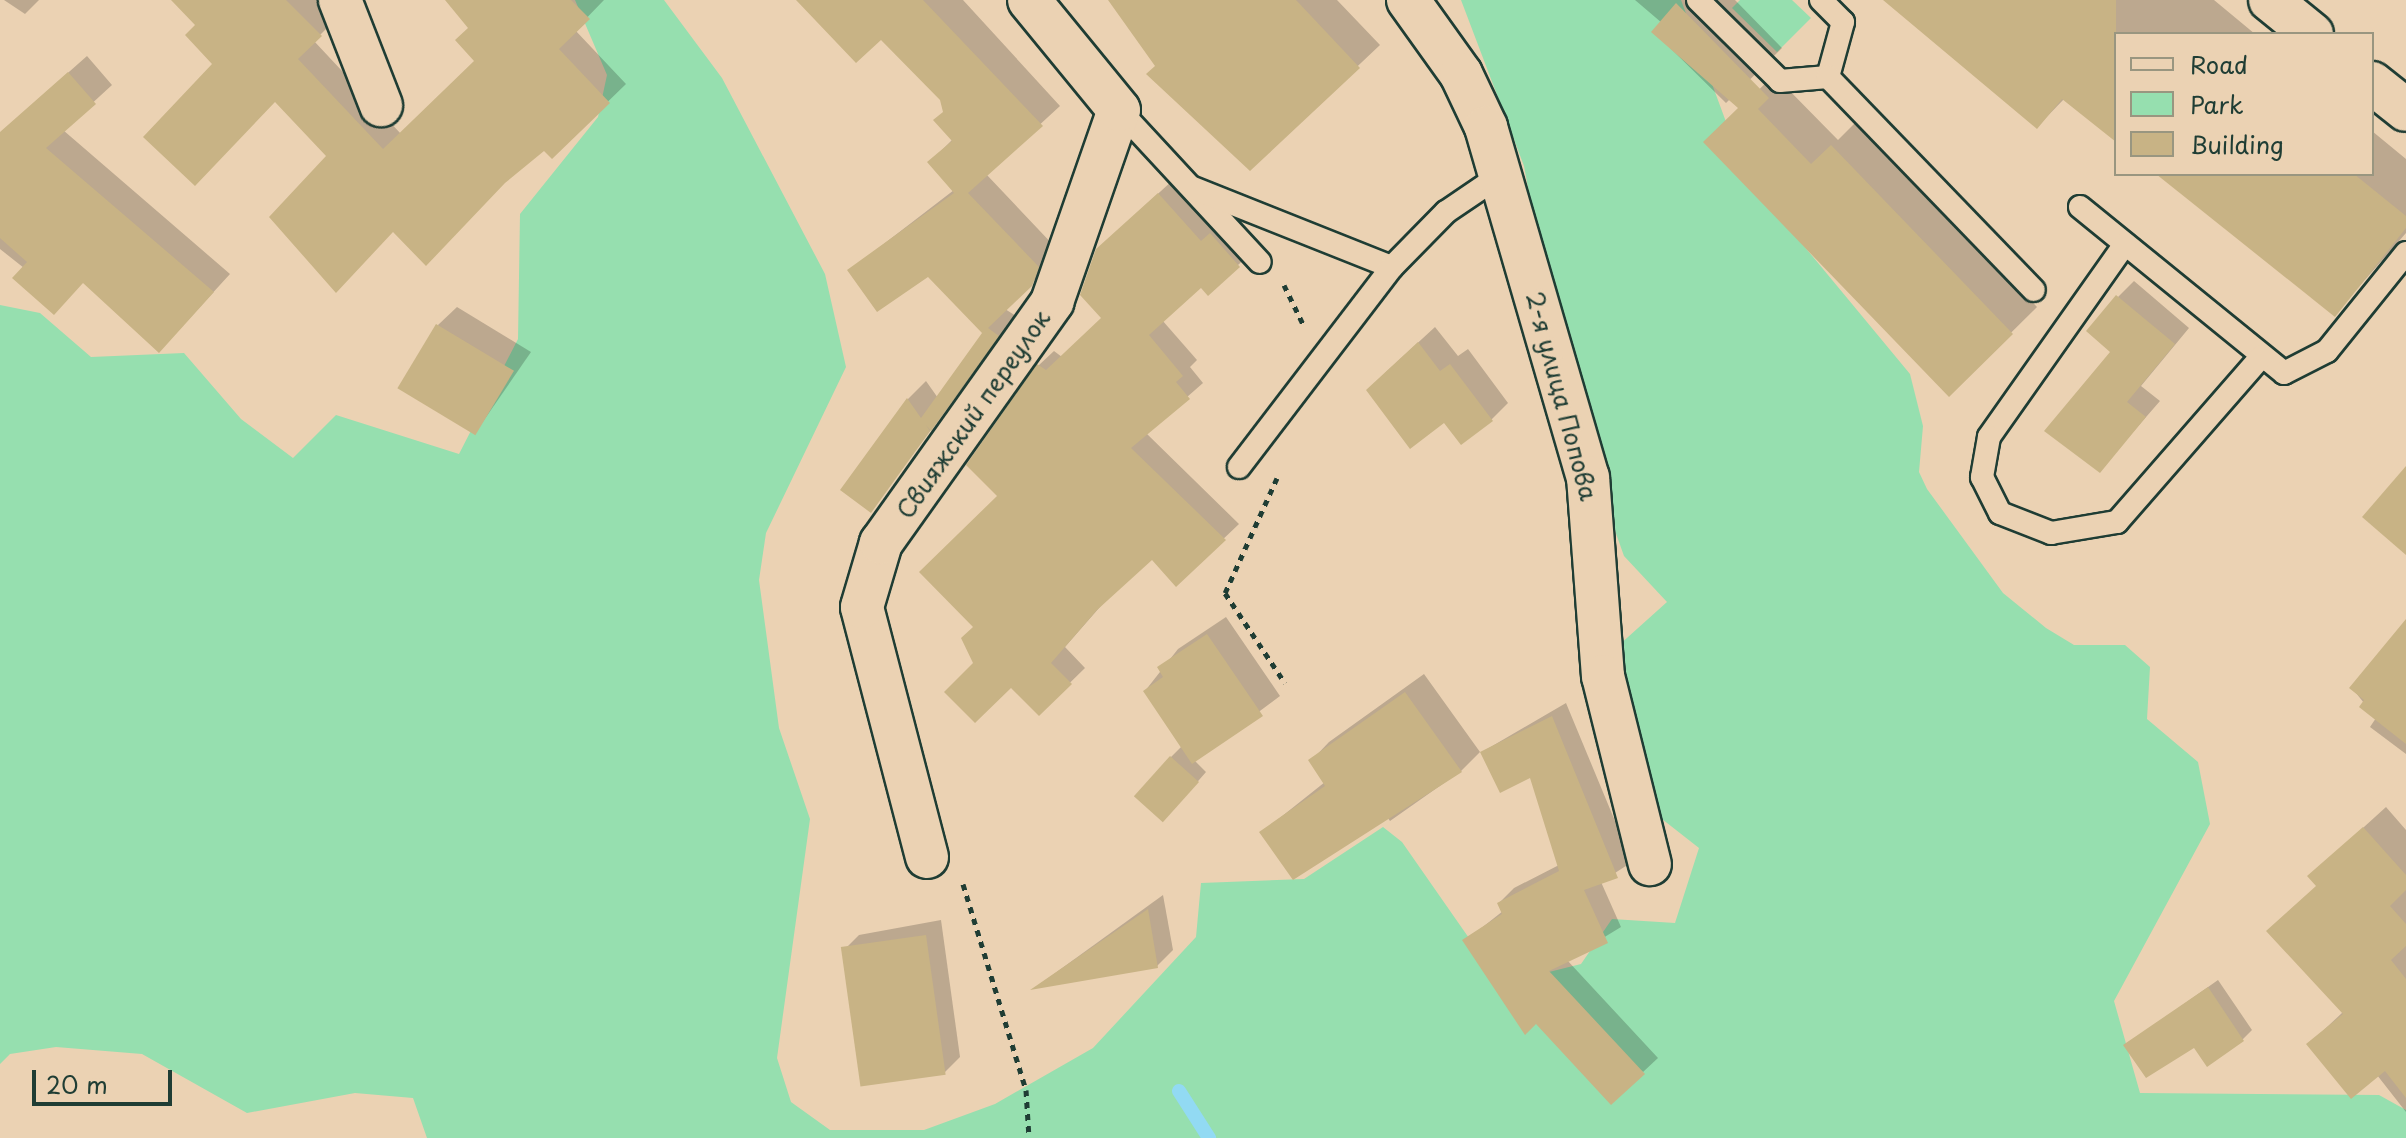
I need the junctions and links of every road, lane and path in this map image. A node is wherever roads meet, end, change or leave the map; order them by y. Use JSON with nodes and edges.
{"nodes":[{"id":1,"x":340,"y":0,"type":"edge"},
{"id":2,"x":1029,"y":0,"type":"edge"},
{"id":3,"x":1408,"y":0,"type":"edge"},
{"id":4,"x":1698,"y":0,"type":"edge"},
{"id":5,"x":1821,"y":0,"type":"edge"},
{"id":6,"x":2270,"y":0,"type":"edge"},
{"id":7,"x":2310,"y":32,"type":"edge"},
{"id":8,"x":1828,"y":77,"type":"junction"},
{"id":9,"x":2374,"y":85,"type":"edge"},
{"id":10,"x":381,"y":105,"type":"dead end"},
{"id":11,"x":1119,"y":110,"type":"junction"},
{"id":12,"x":2406,"y":110,"type":"edge"},
{"id":13,"x":1502,"y":174,"type":"junction"},
{"id":14,"x":1193,"y":188,"type":"junction"},
{"id":15,"x":2080,"y":207,"type":"dead end"},
{"id":16,"x":2125,"y":244,"type":"junction"},
{"id":17,"x":2406,"y":253,"type":"edge"},
{"id":18,"x":1260,"y":262,"type":"dead end"},
{"id":19,"x":1392,"y":267,"type":"junction"},
{"id":20,"x":2034,"y":290,"type":"dead end"},
{"id":21,"x":2262,"y":356,"type":"junction"},
{"id":22,"x":1239,"y":467,"type":"dead end"},
{"id":23,"x":927,"y":857,"type":"joint"},
{"id":24,"x":1650,"y":864,"type":"dead end"},
{"id":25,"x":1029,"y":1138,"type":"edge"}],
"edges":[{"from":1,"to":10,"type":"street"},
{"from":2,"to":11,"type":"street"},
{"from":3,"to":13,"type":"street","name":"2-я улица Попова"},
{"from":4,"to":8,"type":"lane"},
{"from":5,"to":8,"type":"lane"},
{"from":6,"to":7,"type":"street"},
{"from":8,"to":20,"type":"lane"},
{"from":9,"to":12,"type":"street"},
{"from":11,"to":14,"type":"lane"},
{"from":11,"to":23,"type":"street","name":"Свияжский переулок"},
{"from":13,"to":19,"type":"lane"},
{"from":13,"to":24,"type":"street","name":"2-я улица Попова"},
{"from":14,"to":18,"type":"lane"},
{"from":14,"to":19,"type":"lane"},
{"from":15,"to":16,"type":"lane"},
{"from":16,"to":21,"type":"lane"},
{"from":16,"to":21,"type":"lane"},
{"from":17,"to":21,"type":"lane"},
{"from":19,"to":22,"type":"lane"},
{"from":23,"to":25,"type":"path"}]}
